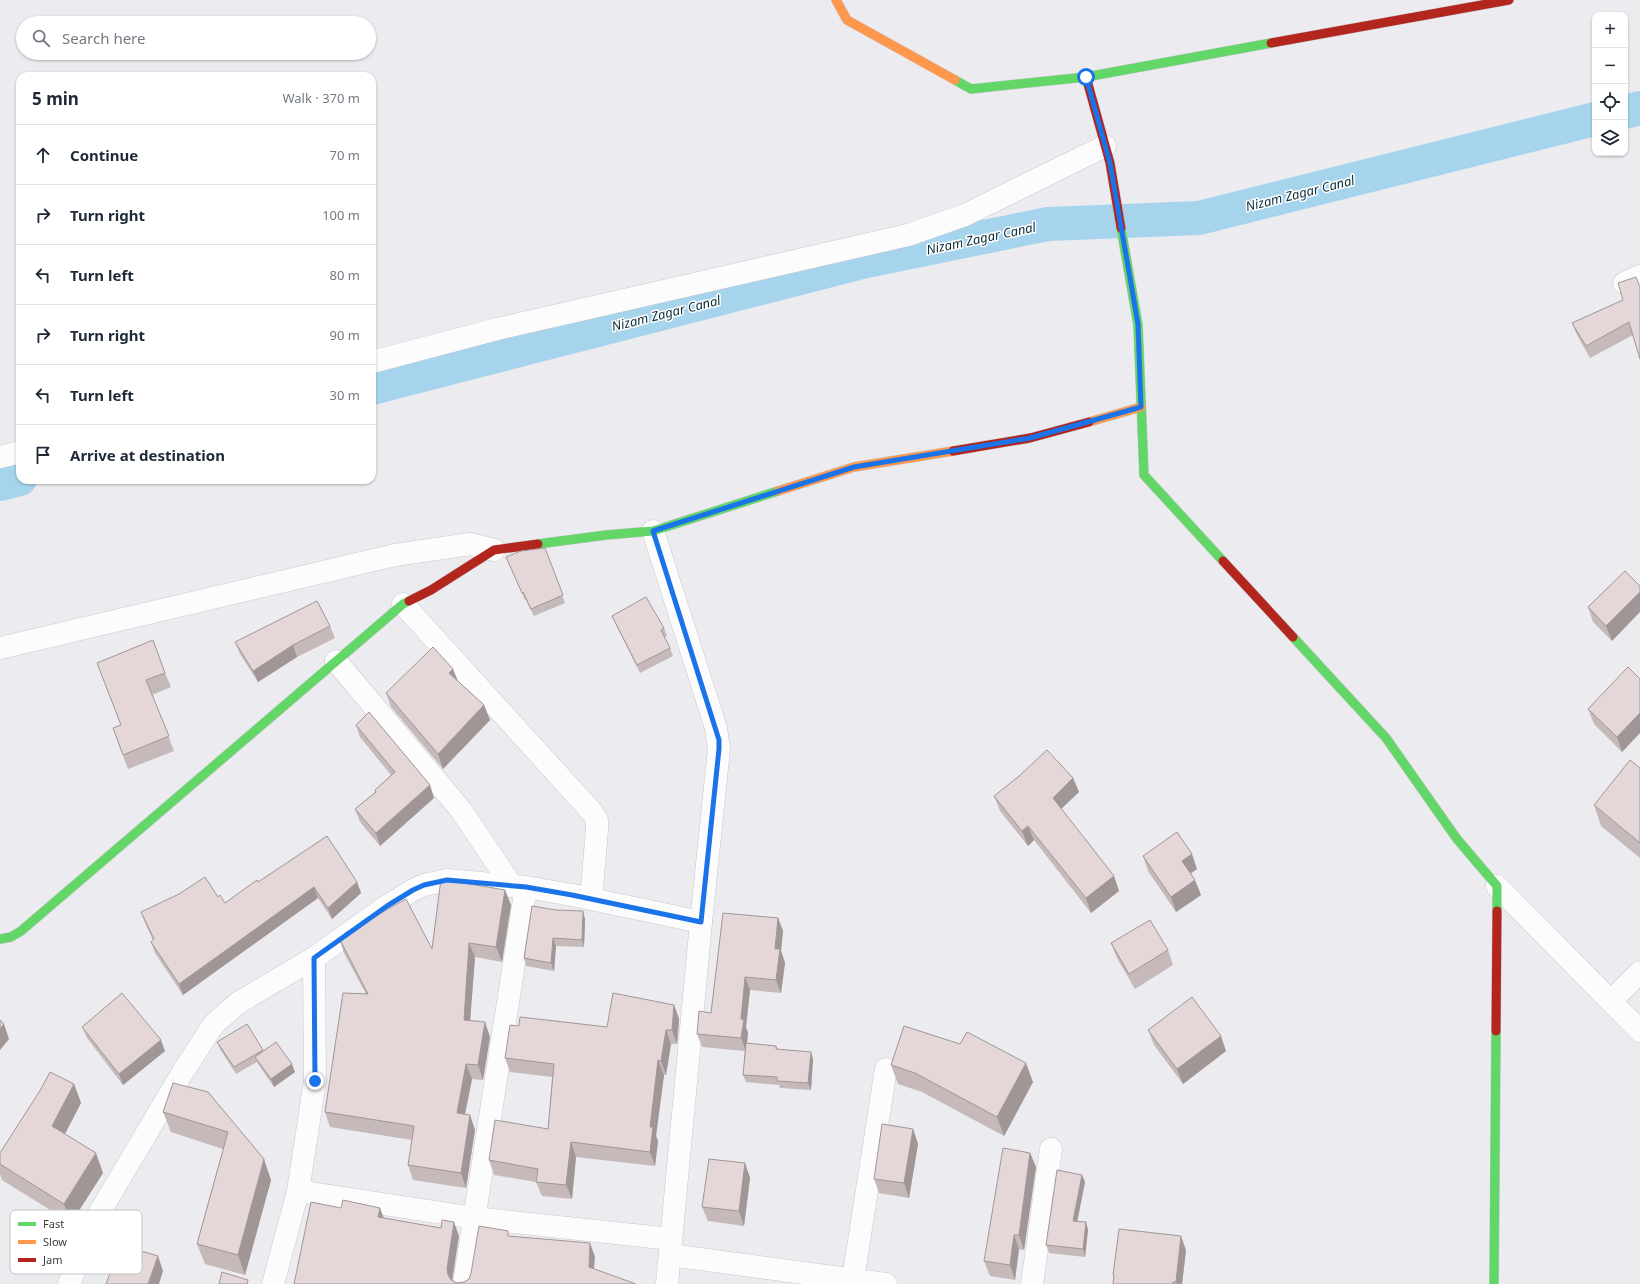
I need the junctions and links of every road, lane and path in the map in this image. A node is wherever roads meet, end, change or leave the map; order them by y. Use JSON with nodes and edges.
{"nodes":[{"id":1,"x":836,"y":0,"type":"edge"},
{"id":2,"x":1509,"y":0,"type":"edge"},
{"id":3,"x":1086,"y":77,"type":"junction"},
{"id":4,"x":1107,"y":155,"type":"junction"},
{"id":5,"x":376,"y":361,"type":"edge"},
{"id":6,"x":1141,"y":407,"type":"junction"},
{"id":7,"x":16,"y":453,"type":"edge"},
{"id":8,"x":0,"y":457,"type":"edge"},
{"id":9,"x":653,"y":531,"type":"junction"},
{"id":10,"x":494,"y":550,"type":"junction"},
{"id":11,"x":403,"y":604,"type":"junction"},
{"id":12,"x":0,"y":648,"type":"edge"},
{"id":13,"x":336,"y":661,"type":"junction"},
{"id":14,"x":1497,"y":886,"type":"junction"},
{"id":15,"x":519,"y":887,"type":"junction"},
{"id":16,"x":591,"y":899,"type":"junction"},
{"id":17,"x":701,"y":922,"type":"junction"},
{"id":18,"x":0,"y":940,"type":"edge"},
{"id":19,"x":314,"y":958,"type":"junction"},
{"id":20,"x":1640,"y":972,"type":"edge"},
{"id":21,"x":1611,"y":1001,"type":"junction"},
{"id":22,"x":1640,"y":1031,"type":"edge"},
{"id":23,"x":886,"y":1069,"type":"dead end"},
{"id":24,"x":1051,"y":1149,"type":"dead end"},
{"id":25,"x":298,"y":1191,"type":"junction"},
{"id":26,"x":101,"y":1210,"type":"edge"},
{"id":27,"x":475,"y":1218,"type":"junction"},
{"id":28,"x":671,"y":1247,"type":"junction"},
{"id":29,"x":73,"y":1274,"type":"edge"},
{"id":30,"x":852,"y":1279,"type":"junction"},
{"id":31,"x":69,"y":1284,"type":"edge"},
{"id":32,"x":273,"y":1284,"type":"edge"},
{"id":33,"x":464,"y":1284,"type":"edge"},
{"id":34,"x":667,"y":1284,"type":"edge"},
{"id":35,"x":886,"y":1284,"type":"edge"},
{"id":36,"x":1032,"y":1284,"type":"edge"},
{"id":37,"x":1494,"y":1284,"type":"edge"}],
"edges":[{"from":1,"to":3,"type":"street"},
{"from":2,"to":3,"type":"street"},
{"from":3,"to":4,"type":"street"},
{"from":4,"to":5,"type":"street"},
{"from":4,"to":6,"type":"street"},
{"from":6,"to":9,"type":"street"},
{"from":6,"to":14,"type":"street"},
{"from":7,"to":8,"type":"street"},
{"from":9,"to":10,"type":"street"},
{"from":9,"to":17,"type":"street"},
{"from":10,"to":11,"type":"street"},
{"from":10,"to":12,"type":"street"},
{"from":11,"to":13,"type":"street"},
{"from":11,"to":16,"type":"street"},
{"from":13,"to":15,"type":"street"},
{"from":13,"to":18,"type":"street"},
{"from":14,"to":21,"type":"street"},
{"from":14,"to":37,"type":"street"},
{"from":15,"to":16,"type":"street"},
{"from":15,"to":19,"type":"street"},
{"from":15,"to":27,"type":"street"},
{"from":16,"to":17,"type":"street"},
{"from":17,"to":28,"type":"street"},
{"from":19,"to":25,"type":"street"},
{"from":19,"to":26,"type":"street"},
{"from":20,"to":21,"type":"street"},
{"from":21,"to":22,"type":"street"},
{"from":23,"to":30,"type":"street"},
{"from":24,"to":36,"type":"street"},
{"from":25,"to":27,"type":"street"},
{"from":25,"to":32,"type":"street"},
{"from":27,"to":28,"type":"street"},
{"from":27,"to":33,"type":"street"},
{"from":28,"to":30,"type":"street"},
{"from":28,"to":34,"type":"street"},
{"from":29,"to":31,"type":"street"},
{"from":30,"to":35,"type":"street"}]}
